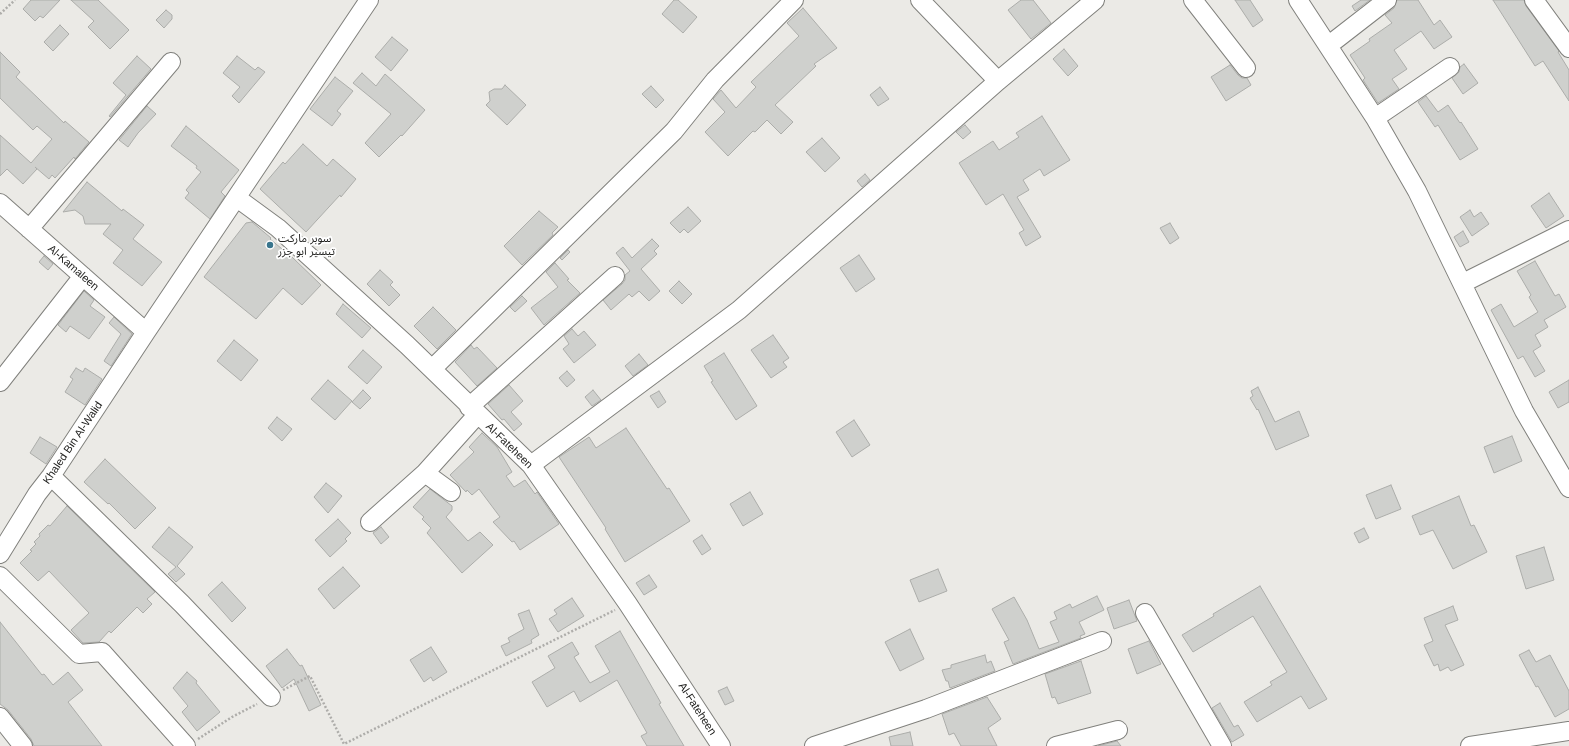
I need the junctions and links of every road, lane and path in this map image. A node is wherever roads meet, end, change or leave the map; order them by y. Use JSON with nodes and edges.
{"nodes":[{"id":1,"x":15,"y":0,"type":"edge"},
{"id":2,"x":369,"y":0,"type":"edge"},
{"id":3,"x":794,"y":0,"type":"edge"},
{"id":4,"x":920,"y":0,"type":"edge"},
{"id":5,"x":1095,"y":0,"type":"edge"},
{"id":6,"x":1193,"y":0,"type":"edge"},
{"id":7,"x":1298,"y":0,"type":"edge"},
{"id":8,"x":1387,"y":0,"type":"edge"},
{"id":9,"x":1534,"y":0,"type":"edge"},
{"id":10,"x":0,"y":14,"type":"edge"},
{"id":11,"x":1329,"y":45,"type":"junction"},
{"id":12,"x":1569,"y":48,"type":"edge"},
{"id":13,"x":170,"y":62,"type":"dead end"},
{"id":14,"x":1450,"y":67,"type":"dead end"},
{"id":15,"x":1246,"y":68,"type":"dead end"},
{"id":16,"x":998,"y":81,"type":"junction"},
{"id":17,"x":1375,"y":118,"type":"junction"},
{"id":18,"x":237,"y":198,"type":"junction"},
{"id":19,"x":0,"y":203,"type":"edge"},
{"id":20,"x":29,"y":229,"type":"junction"},
{"id":21,"x":1569,"y":230,"type":"edge"},
{"id":22,"x":83,"y":276,"type":"junction"},
{"id":23,"x":615,"y":276,"type":"dead end"},
{"id":24,"x":1463,"y":283,"type":"junction"},
{"id":25,"x":146,"y":332,"type":"junction"},
{"id":26,"x":432,"y":369,"type":"junction"},
{"id":27,"x":0,"y":382,"type":"edge"},
{"id":28,"x":473,"y":411,"type":"junction"},
{"id":29,"x":531,"y":465,"type":"junction"},
{"id":30,"x":425,"y":473,"type":"junction"},
{"id":31,"x":51,"y":476,"type":"junction"},
{"id":32,"x":1569,"y":488,"type":"edge"},
{"id":33,"x":451,"y":492,"type":"dead end"},
{"id":34,"x":370,"y":522,"type":"dead end"},
{"id":35,"x":0,"y":554,"type":"edge"},
{"id":36,"x":0,"y":576,"type":"edge"},
{"id":37,"x":628,"y":604,"type":"junction"},
{"id":38,"x":1145,"y":613,"type":"dead end"},
{"id":39,"x":1102,"y":641,"type":"dead end"},
{"id":40,"x":270,"y":697,"type":"junction"},
{"id":41,"x":0,"y":717,"type":"edge"},
{"id":42,"x":1118,"y":730,"type":"dead end"},
{"id":43,"x":1569,"y":731,"type":"edge"},
{"id":44,"x":1536,"y":741,"type":"edge"},
{"id":45,"x":189,"y":744,"type":"edge"},
{"id":46,"x":23,"y":746,"type":"edge"},
{"id":47,"x":721,"y":746,"type":"edge"},
{"id":48,"x":814,"y":746,"type":"edge"},
{"id":49,"x":1056,"y":746,"type":"edge"},
{"id":50,"x":1222,"y":746,"type":"edge"},
{"id":51,"x":1470,"y":746,"type":"edge"}],
"edges":[{"from":1,"to":10,"type":"path"},
{"from":2,"to":18,"type":"street","name":"Khaled Bin Al-Walid"},
{"from":3,"to":26,"type":"street"},
{"from":4,"to":16,"type":"street"},
{"from":5,"to":16,"type":"street"},
{"from":6,"to":15,"type":"street"},
{"from":7,"to":11,"type":"street"},
{"from":8,"to":11,"type":"street"},
{"from":9,"to":12,"type":"street"},
{"from":11,"to":17,"type":"street"},
{"from":13,"to":20,"type":"street"},
{"from":14,"to":17,"type":"street"},
{"from":16,"to":29,"type":"street"},
{"from":17,"to":24,"type":"street"},
{"from":18,"to":25,"type":"street","name":"Khaled Bin Al-Walid"},
{"from":18,"to":26,"type":"street","name":"Al-Fateheen"},
{"from":19,"to":20,"type":"street","name":"Al-Kamaleen"},
{"from":20,"to":22,"type":"street","name":"Al-Kamaleen"},
{"from":21,"to":24,"type":"street"},
{"from":22,"to":25,"type":"street","name":"Al-Kamaleen"},
{"from":22,"to":27,"type":"street"},
{"from":23,"to":28,"type":"street"},
{"from":24,"to":32,"type":"street"},
{"from":25,"to":31,"type":"street","name":"Khaled Bin Al-Walid"},
{"from":26,"to":28,"type":"street","name":"Al-Fateheen"},
{"from":28,"to":29,"type":"street","name":"Al-Fateheen"},
{"from":28,"to":30,"type":"street"},
{"from":29,"to":37,"type":"street","name":"Al-Fateheen"},
{"from":30,"to":33,"type":"street"},
{"from":30,"to":34,"type":"street"},
{"from":31,"to":35,"type":"street","name":"Khaled Bin Al-Walid"},
{"from":31,"to":40,"type":"street"},
{"from":36,"to":45,"type":"street"},
{"from":37,"to":40,"type":"path"},
{"from":37,"to":47,"type":"street","name":"Al-Fateheen"},
{"from":38,"to":50,"type":"street"},
{"from":39,"to":48,"type":"street"},
{"from":40,"to":45,"type":"path"},
{"from":41,"to":46,"type":"street"},
{"from":42,"to":49,"type":"street"},
{"from":43,"to":44,"type":"street"},
{"from":44,"to":51,"type":"street"}]}
